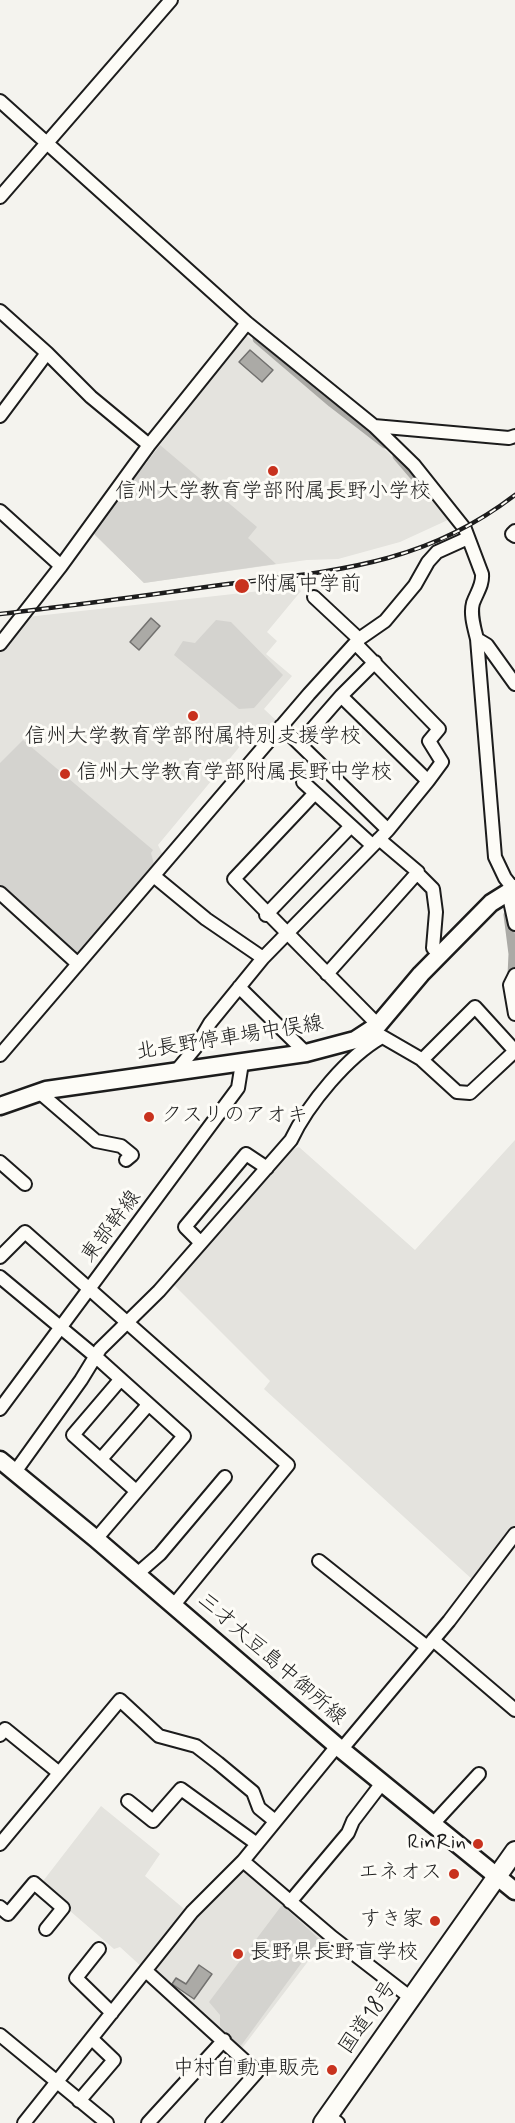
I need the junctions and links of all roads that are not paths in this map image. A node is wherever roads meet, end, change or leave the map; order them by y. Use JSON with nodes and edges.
{"nodes":[{"id":1,"x":171,"y":0,"type":"edge"},
{"id":2,"x":0,"y":101,"type":"edge"},
{"id":3,"x":46,"y":142,"type":"junction"},
{"id":4,"x":0,"y":197,"type":"edge"},
{"id":5,"x":0,"y":311,"type":"edge"},
{"id":6,"x":248,"y":323,"type":"junction"},
{"id":7,"x":47,"y":353,"type":"junction"},
{"id":8,"x":0,"y":416,"type":"edge"},
{"id":9,"x":374,"y":426,"type":"junction"},
{"id":10,"x":515,"y":436,"type":"edge"},
{"id":11,"x":149,"y":446,"type":"junction"},
{"id":12,"x":0,"y":511,"type":"edge"},
{"id":13,"x":515,"y":531,"type":"edge"},
{"id":14,"x":515,"y":536,"type":"edge"},
{"id":15,"x":468,"y":538,"type":"junction"},
{"id":16,"x":61,"y":566,"type":"junction"},
{"id":17,"x":314,"y":597,"type":"dead end"},
{"id":18,"x":359,"y":639,"type":"junction"},
{"id":19,"x":477,"y":639,"type":"junction"},
{"id":20,"x":0,"y":644,"type":"edge"},
{"id":21,"x":375,"y":662,"type":"junction"},
{"id":22,"x":515,"y":684,"type":"edge"},
{"id":23,"x":341,"y":696,"type":"junction"},
{"id":24,"x":281,"y":726,"type":"junction"},
{"id":25,"x":300,"y":743,"type":"junction"},
{"id":26,"x":428,"y":781,"type":"junction"},
{"id":27,"x":303,"y":782,"type":"dead end"},
{"id":28,"x":315,"y":793,"type":"junction"},
{"id":29,"x":351,"y":826,"type":"junction"},
{"id":30,"x":380,"y":838,"type":"junction"},
{"id":31,"x":417,"y":873,"type":"junction"},
{"id":32,"x":155,"y":877,"type":"junction"},
{"id":33,"x":513,"y":888,"type":"edge"},
{"id":34,"x":0,"y":893,"type":"edge"},
{"id":35,"x":266,"y":915,"type":"junction"},
{"id":36,"x":515,"y":924,"type":"edge"},
{"id":37,"x":286,"y":934,"type":"junction"},
{"id":38,"x":440,"y":955,"type":"junction"},
{"id":39,"x":263,"y":958,"type":"junction"},
{"id":40,"x":78,"y":964,"type":"junction"},
{"id":41,"x":327,"y":974,"type":"junction"},
{"id":42,"x":515,"y":975,"type":"edge"},
{"id":43,"x":239,"y":987,"type":"junction"},
{"id":44,"x":515,"y":1014,"type":"edge"},
{"id":45,"x":378,"y":1031,"type":"junction"},
{"id":46,"x":306,"y":1053,"type":"junction"},
{"id":47,"x":0,"y":1055,"type":"edge"},
{"id":48,"x":422,"y":1060,"type":"junction"},
{"id":49,"x":242,"y":1063,"type":"junction"},
{"id":50,"x":177,"y":1070,"type":"junction"},
{"id":51,"x":39,"y":1092,"type":"junction"},
{"id":52,"x":0,"y":1106,"type":"edge"},
{"id":53,"x":126,"y":1160,"type":"dead end"},
{"id":54,"x":5,"y":1167,"type":"edge"},
{"id":55,"x":267,"y":1168,"type":"junction"},
{"id":56,"x":0,"y":1180,"type":"edge"},
{"id":57,"x":26,"y":1184,"type":"dead end"},
{"id":58,"x":201,"y":1243,"type":"junction"},
{"id":59,"x":0,"y":1257,"type":"edge"},
{"id":60,"x":0,"y":1277,"type":"edge"},
{"id":61,"x":89,"y":1289,"type":"junction"},
{"id":62,"x":128,"y":1321,"type":"junction"},
{"id":63,"x":60,"y":1328,"type":"junction"},
{"id":64,"x":94,"y":1356,"type":"junction"},
{"id":65,"x":120,"y":1380,"type":"junction"},
{"id":66,"x":148,"y":1405,"type":"junction"},
{"id":67,"x":0,"y":1408,"type":"edge"},
{"id":68,"x":101,"y":1459,"type":"junction"},
{"id":69,"x":0,"y":1460,"type":"edge"},
{"id":70,"x":15,"y":1472,"type":"junction"},
{"id":71,"x":225,"y":1477,"type":"dead end"},
{"id":72,"x":136,"y":1491,"type":"junction"},
{"id":73,"x":515,"y":1534,"type":"edge"},
{"id":74,"x":96,"y":1539,"type":"junction"},
{"id":75,"x":320,"y":1561,"type":"dead end"},
{"id":76,"x":137,"y":1574,"type":"junction"},
{"id":77,"x":173,"y":1606,"type":"junction"},
{"id":78,"x":430,"y":1644,"type":"junction"},
{"id":79,"x":515,"y":1710,"type":"edge"},
{"id":80,"x":0,"y":1735,"type":"edge"},
{"id":81,"x":339,"y":1748,"type":"junction"},
{"id":82,"x":58,"y":1772,"type":"junction"},
{"id":83,"x":479,"y":1774,"type":"dead end"},
{"id":84,"x":382,"y":1783,"type":"junction"},
{"id":85,"x":128,"y":1801,"type":"dead end"},
{"id":86,"x":275,"y":1821,"type":"junction"},
{"id":87,"x":432,"y":1825,"type":"junction"},
{"id":88,"x":0,"y":1844,"type":"edge"},
{"id":89,"x":257,"y":1844,"type":"junction"},
{"id":90,"x":515,"y":1851,"type":"edge"},
{"id":91,"x":243,"y":1861,"type":"junction"},
{"id":92,"x":498,"y":1877,"type":"junction"},
{"id":93,"x":515,"y":1891,"type":"edge"},
{"id":94,"x":290,"y":1902,"type":"junction"},
{"id":95,"x":0,"y":1907,"type":"edge"},
{"id":96,"x":46,"y":1929,"type":"dead end"},
{"id":97,"x":99,"y":1949,"type":"dead end"},
{"id":98,"x":146,"y":1971,"type":"junction"},
{"id":99,"x":411,"y":1998,"type":"junction"},
{"id":100,"x":112,"y":2013,"type":"junction"},
{"id":101,"x":92,"y":2039,"type":"junction"},
{"id":102,"x":2,"y":2040,"type":"edge"},
{"id":103,"x":224,"y":2040,"type":"junction"},
{"id":104,"x":57,"y":2081,"type":"junction"},
{"id":105,"x":80,"y":2101,"type":"junction"},
{"id":106,"x":94,"y":2112,"type":"junction"},
{"id":107,"x":330,"y":2120,"type":"edge"},
{"id":108,"x":24,"y":2123,"type":"edge"},
{"id":109,"x":86,"y":2123,"type":"edge"},
{"id":110,"x":107,"y":2123,"type":"edge"},
{"id":111,"x":148,"y":2123,"type":"edge"},
{"id":112,"x":212,"y":2123,"type":"edge"}],
"edges":[{"from":1,"to":3,"type":"street"},
{"from":2,"to":3,"type":"street"},
{"from":3,"to":4,"type":"street"},
{"from":3,"to":6,"type":"street"},
{"from":5,"to":7,"type":"street"},
{"from":6,"to":9,"type":"street"},
{"from":6,"to":11,"type":"street"},
{"from":7,"to":8,"type":"street"},
{"from":7,"to":11,"type":"street"},
{"from":9,"to":10,"type":"street"},
{"from":9,"to":15,"type":"street"},
{"from":11,"to":16,"type":"street"},
{"from":12,"to":16,"type":"street"},
{"from":13,"to":14,"type":"street"},
{"from":15,"to":18,"type":"street"},
{"from":15,"to":19,"type":"street"},
{"from":16,"to":20,"type":"street"},
{"from":17,"to":18,"type":"street"},
{"from":18,"to":21,"type":"street"},
{"from":18,"to":24,"type":"street"},
{"from":19,"to":22,"type":"street"},
{"from":19,"to":33,"type":"street"},
{"from":21,"to":23,"type":"street"},
{"from":21,"to":26,"type":"street"},
{"from":23,"to":25,"type":"street"},
{"from":23,"to":26,"type":"street"},
{"from":24,"to":25,"type":"street"},
{"from":24,"to":32,"type":"street"},
{"from":25,"to":30,"type":"street"},
{"from":26,"to":30,"type":"street"},
{"from":27,"to":28,"type":"street"},
{"from":28,"to":29,"type":"street"},
{"from":28,"to":35,"type":"street"},
{"from":29,"to":30,"type":"street"},
{"from":29,"to":35,"type":"street"},
{"from":30,"to":31,"type":"street"},
{"from":30,"to":37,"type":"street"},
{"from":31,"to":38,"type":"street"},
{"from":31,"to":41,"type":"street"},
{"from":32,"to":39,"type":"street"},
{"from":32,"to":40,"type":"street"},
{"from":33,"to":36,"type":"street"},
{"from":33,"to":38,"type":"main road","name":"北長野停車場中俣線"},
{"from":34,"to":40,"type":"street"},
{"from":35,"to":37,"type":"street"},
{"from":37,"to":39,"type":"street"},
{"from":37,"to":41,"type":"street"},
{"from":38,"to":45,"type":"main road","name":"北長野停車場中俣線"},
{"from":39,"to":43,"type":"street"},
{"from":40,"to":47,"type":"street"},
{"from":41,"to":45,"type":"street"},
{"from":42,"to":44,"type":"street"},
{"from":43,"to":46,"type":"street"},
{"from":43,"to":50,"type":"street"},
{"from":45,"to":46,"type":"main road","name":"北長野停車場中俣線"},
{"from":45,"to":48,"type":"street"},
{"from":45,"to":55,"type":"street"},
{"from":46,"to":49,"type":"main road","name":"北長野停車場中俣線"},
{"from":48,"to":48,"type":"street"},
{"from":49,"to":50,"type":"main road","name":"北長野停車場中俣線"},
{"from":49,"to":61,"type":"street","name":"東部幹線"},
{"from":50,"to":51,"type":"main road","name":"北長野停車場中俣線"},
{"from":51,"to":52,"type":"main road","name":"北長野停車場中俣線"},
{"from":51,"to":53,"type":"street"},
{"from":54,"to":56,"type":"street"},
{"from":54,"to":57,"type":"street"},
{"from":55,"to":58,"type":"street"},
{"from":55,"to":58,"type":"street"},
{"from":58,"to":62,"type":"street"},
{"from":59,"to":61,"type":"street"},
{"from":60,"to":63,"type":"street"},
{"from":61,"to":62,"type":"street"},
{"from":61,"to":63,"type":"street","name":"東部幹線"},
{"from":62,"to":64,"type":"street"},
{"from":62,"to":77,"type":"street"},
{"from":63,"to":64,"type":"street"},
{"from":63,"to":67,"type":"street","name":"東部幹線"},
{"from":64,"to":65,"type":"street"},
{"from":64,"to":70,"type":"street"},
{"from":65,"to":66,"type":"street"},
{"from":65,"to":68,"type":"street"},
{"from":66,"to":68,"type":"street"},
{"from":66,"to":72,"type":"street"},
{"from":68,"to":72,"type":"street"},
{"from":69,"to":70,"type":"main road","name":"三才大豆島中御所線"},
{"from":70,"to":74,"type":"main road","name":"三才大豆島中御所線"},
{"from":71,"to":76,"type":"street"},
{"from":72,"to":74,"type":"street"},
{"from":73,"to":78,"type":"street"},
{"from":74,"to":76,"type":"main road","name":"三才大豆島中御所線"},
{"from":75,"to":78,"type":"street"},
{"from":76,"to":77,"type":"main road","name":"三才大豆島中御所線"},
{"from":77,"to":81,"type":"main road","name":"三才大豆島中御所線"},
{"from":78,"to":79,"type":"street"},
{"from":78,"to":81,"type":"street"},
{"from":80,"to":82,"type":"street"},
{"from":81,"to":84,"type":"main road","name":"三才大豆島中御所線"},
{"from":81,"to":86,"type":"street"},
{"from":82,"to":86,"type":"street"},
{"from":82,"to":88,"type":"street"},
{"from":83,"to":87,"type":"street"},
{"from":84,"to":87,"type":"main road","name":"三才大豆島中御所線"},
{"from":84,"to":94,"type":"street"},
{"from":85,"to":89,"type":"street"},
{"from":86,"to":89,"type":"street"},
{"from":87,"to":92,"type":"main road","name":"三才大豆島中御所線"},
{"from":89,"to":91,"type":"street"},
{"from":90,"to":92,"type":"highway","name":"国道18号"},
{"from":91,"to":94,"type":"street"},
{"from":91,"to":98,"type":"street"},
{"from":92,"to":93,"type":"main road","name":"三才大豆島中御所線"},
{"from":92,"to":99,"type":"highway","name":"国道18号"},
{"from":94,"to":99,"type":"street"},
{"from":95,"to":96,"type":"street"},
{"from":97,"to":100,"type":"street"},
{"from":98,"to":100,"type":"street"},
{"from":98,"to":103,"type":"street"},
{"from":99,"to":107,"type":"highway","name":"国道18号"},
{"from":100,"to":101,"type":"street"},
{"from":101,"to":104,"type":"street"},
{"from":101,"to":105,"type":"street"},
{"from":102,"to":104,"type":"street"},
{"from":103,"to":111,"type":"street"},
{"from":103,"to":112,"type":"street"},
{"from":104,"to":105,"type":"street"},
{"from":104,"to":108,"type":"street"},
{"from":105,"to":106,"type":"street"},
{"from":106,"to":109,"type":"street"},
{"from":106,"to":110,"type":"street"}]}
